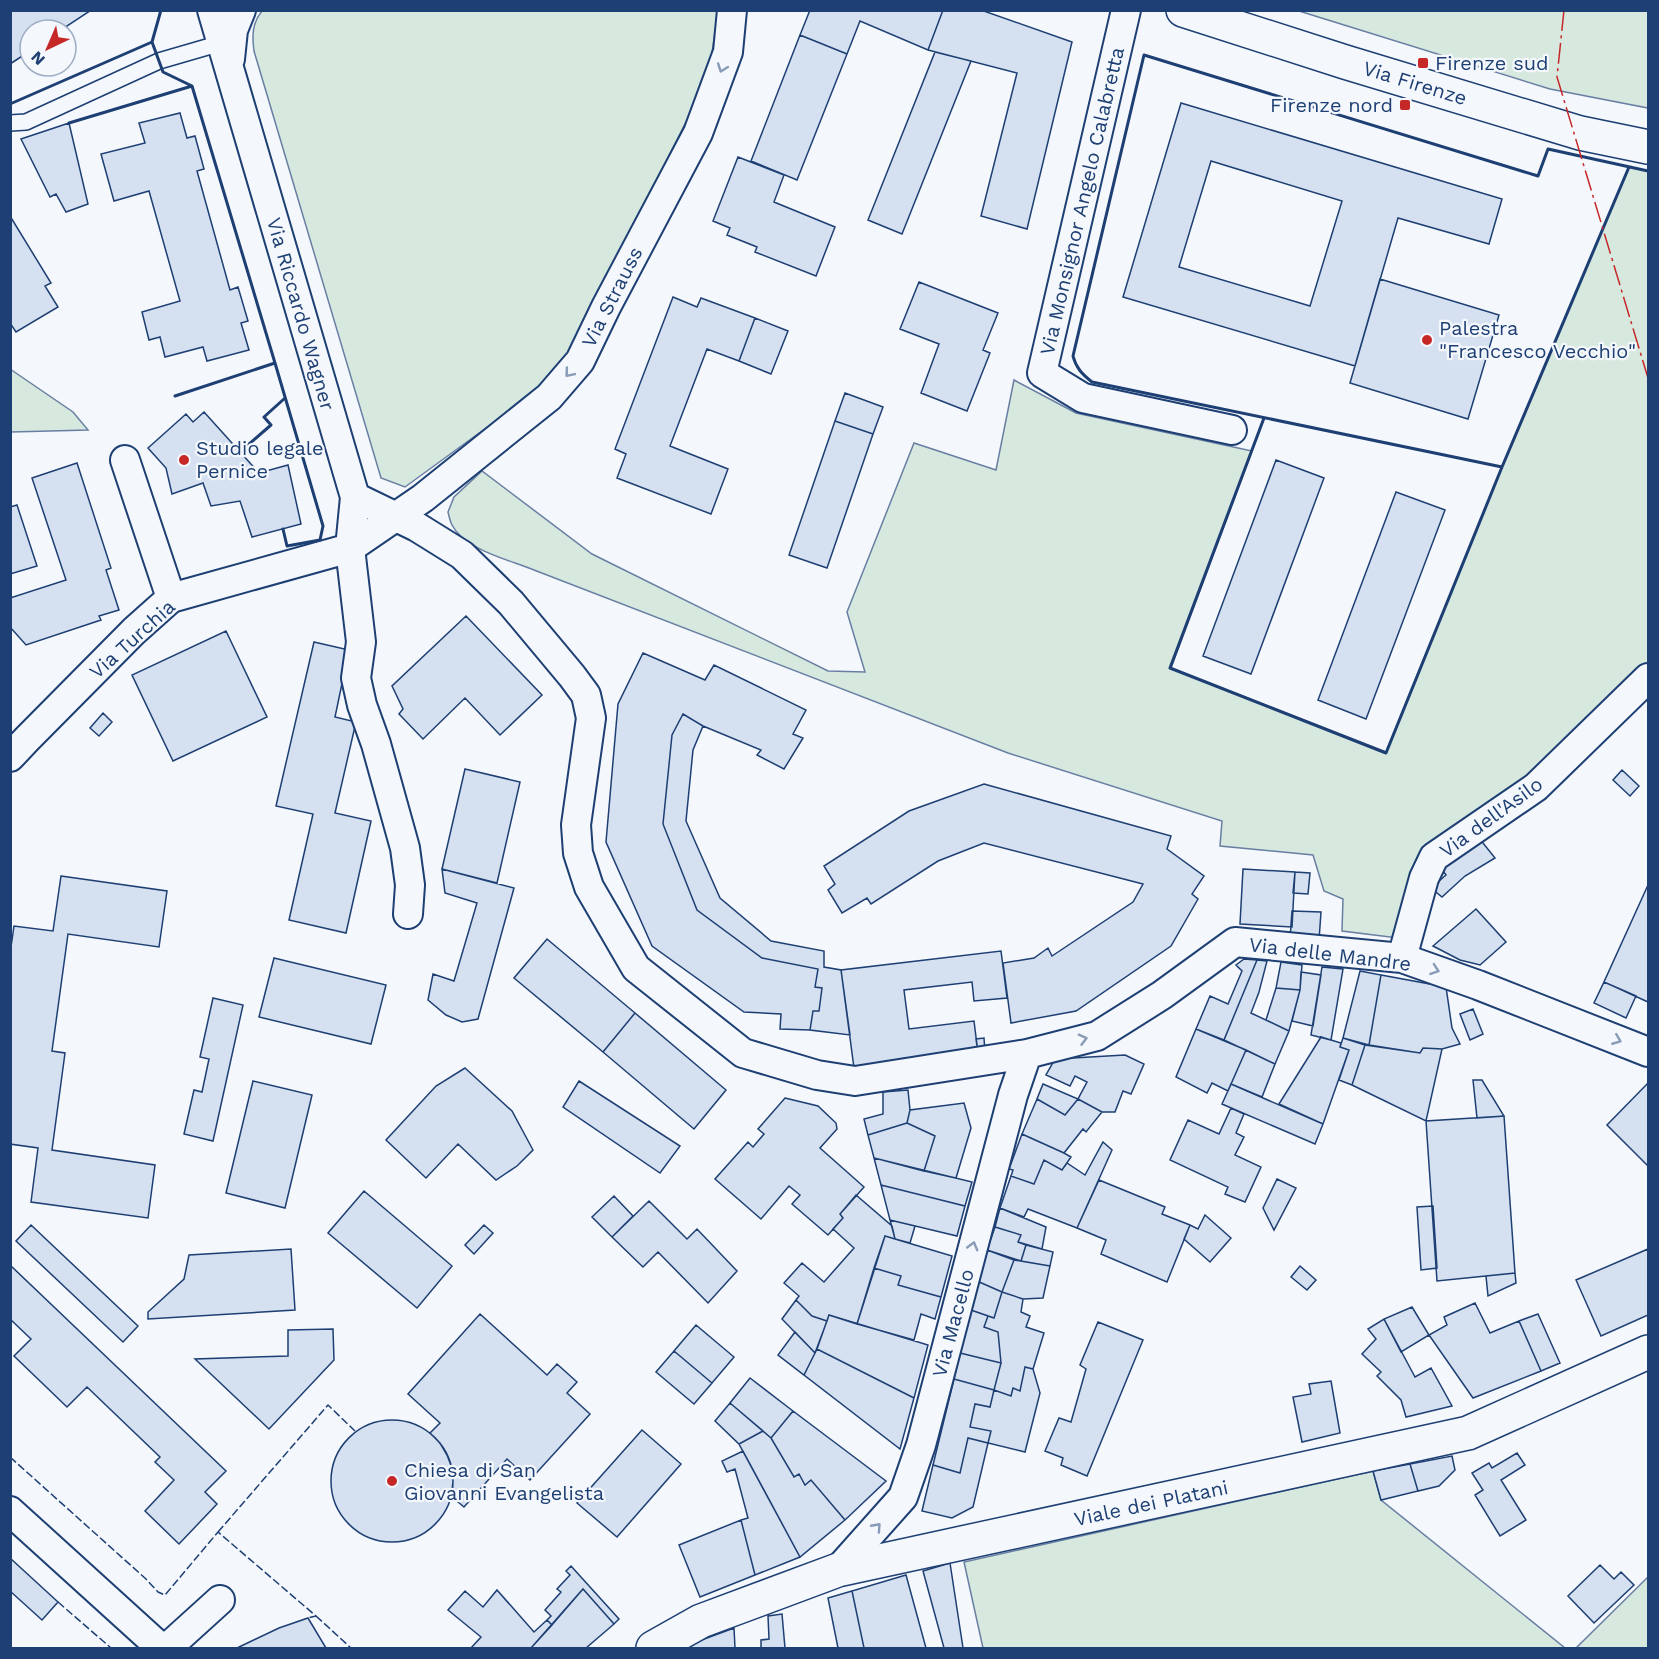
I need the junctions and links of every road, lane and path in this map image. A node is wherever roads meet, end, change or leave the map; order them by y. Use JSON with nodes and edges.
{"nodes":[{"id":1,"x":212,"y":10,"type":"edge"},
{"id":2,"x":241,"y":10,"type":"edge"},
{"id":3,"x":732,"y":10,"type":"edge"},
{"id":4,"x":1126,"y":10,"type":"edge"},
{"id":5,"x":1183,"y":10,"type":"edge"},
{"id":6,"x":225,"y":56,"type":"junction"},
{"id":7,"x":10,"y":123,"type":"edge"},
{"id":8,"x":1648,"y":147,"type":"edge"},
{"id":9,"x":1232,"y":430,"type":"dead end"},
{"id":10,"x":125,"y":460,"type":"dead end"},
{"id":11,"x":355,"y":496,"type":"junction"},
{"id":12,"x":396,"y":518,"type":"junction"},
{"id":13,"x":350,"y":548,"type":"junction"},
{"id":14,"x":171,"y":598,"type":"junction"},
{"id":15,"x":1648,"y":678,"type":"edge"},
{"id":16,"x":10,"y":757,"type":"edge"},
{"id":17,"x":408,"y":914,"type":"dead end"},
{"id":18,"x":1402,"y":958,"type":"junction"},
{"id":19,"x":1648,"y":1052,"type":"edge"},
{"id":20,"x":1027,"y":1054,"type":"junction"},
{"id":21,"x":1648,"y":1352,"type":"edge"},
{"id":22,"x":10,"y":1511,"type":"edge"},
{"id":23,"x":838,"y":1570,"type":"junction"},
{"id":24,"x":220,"y":1600,"type":"dead end"},
{"id":25,"x":161,"y":1648,"type":"edge"},
{"id":26,"x":167,"y":1648,"type":"edge"},
{"id":27,"x":653,"y":1648,"type":"edge"}],
"edges":[{"from":1,"to":6,"type":"street","name":"Via Riccardo Wagner"},
{"from":2,"to":6,"type":"street"},
{"from":3,"to":12,"type":"street","name":"Via Strauss","one_way":true},
{"from":4,"to":9,"type":"street","name":"Via Monsignor Angelo Calabretta"},
{"from":5,"to":8,"type":"street","name":"Via Firenze"},
{"from":6,"to":7,"type":"lane"},
{"from":6,"to":11,"type":"street","name":"Via Riccardo Wagner"},
{"from":10,"to":14,"type":"street"},
{"from":11,"to":12,"type":"street"},
{"from":11,"to":13,"type":"street"},
{"from":12,"to":13,"type":"street","name":"Via Strauss"},
{"from":12,"to":20,"type":"street"},
{"from":13,"to":14,"type":"street","name":"Via Turchia"},
{"from":13,"to":17,"type":"street"},
{"from":14,"to":16,"type":"street","name":"Via Turchia"},
{"from":15,"to":18,"type":"street","name":"Via dell'Asilo"},
{"from":18,"to":19,"type":"street","name":"Via delle Mandre","one_way":true},
{"from":20,"to":18,"type":"street","name":"Via delle Mandre","one_way":true},
{"from":23,"to":20,"type":"street","name":"Via Macello","one_way":true},
{"from":21,"to":23,"type":"street","name":"Viale dei Platani"},
{"from":22,"to":25,"type":"street"},
{"from":23,"to":27,"type":"street","name":"Viale dei Platani"},
{"from":24,"to":26,"type":"street"}]}
